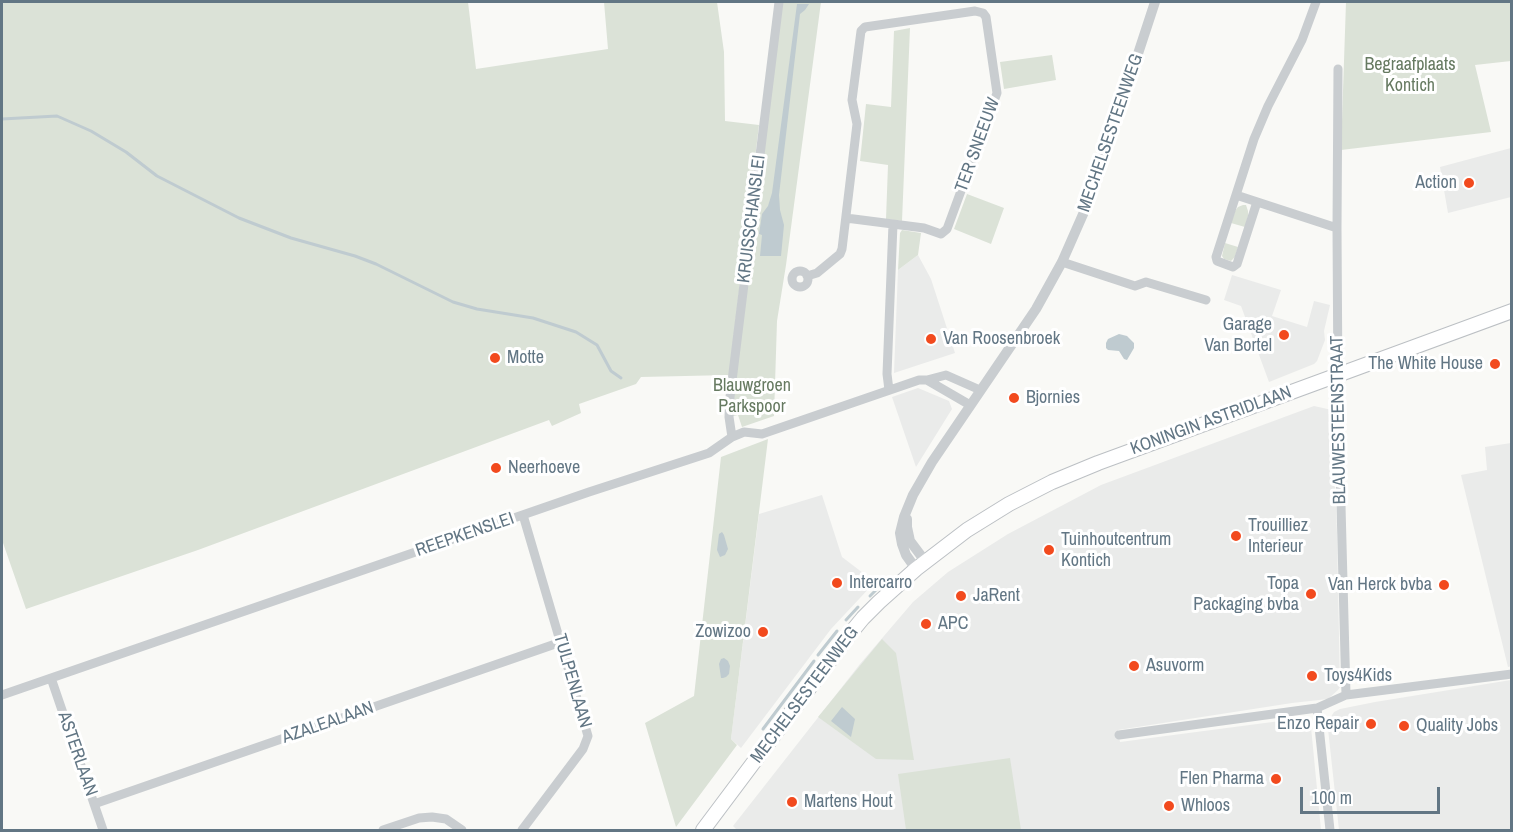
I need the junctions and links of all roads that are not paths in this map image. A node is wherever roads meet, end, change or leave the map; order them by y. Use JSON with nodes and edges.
{"nodes":[{"id":1,"x":779,"y":2,"type":"edge"},
{"id":2,"x":1155,"y":2,"type":"edge"},
{"id":3,"x":1316,"y":2,"type":"edge"},
{"id":4,"x":1338,"y":69,"type":"dead end"},
{"id":5,"x":1236,"y":195,"type":"junction"},
{"id":6,"x":1257,"y":202,"type":"junction"},
{"id":7,"x":846,"y":218,"type":"junction"},
{"id":8,"x":893,"y":224,"type":"junction"},
{"id":9,"x":1337,"y":228,"type":"junction"},
{"id":10,"x":1062,"y":262,"type":"junction"},
{"id":11,"x":807,"y":276,"type":"dead end"},
{"id":12,"x":1206,"y":300,"type":"dead end"},
{"id":13,"x":1512,"y":311,"type":"edge"},
{"id":14,"x":1338,"y":374,"type":"junction"},
{"id":15,"x":927,"y":380,"type":"junction"},
{"id":16,"x":890,"y":390,"type":"junction"},
{"id":17,"x":980,"y":390,"type":"junction"},
{"id":18,"x":970,"y":405,"type":"junction"},
{"id":19,"x":732,"y":437,"type":"junction"},
{"id":20,"x":523,"y":515,"type":"junction"},
{"id":21,"x":921,"y":565,"type":"junction"},
{"id":22,"x":561,"y":642,"type":"junction"},
{"id":23,"x":1512,"y":674,"type":"edge"},
{"id":24,"x":51,"y":678,"type":"junction"},
{"id":25,"x":2,"y":695,"type":"edge"},
{"id":26,"x":1346,"y":695,"type":"junction"},
{"id":27,"x":1317,"y":708,"type":"junction"},
{"id":28,"x":1119,"y":735,"type":"dead end"},
{"id":29,"x":94,"y":804,"type":"junction"},
{"id":30,"x":103,"y":831,"type":"edge"},
{"id":31,"x":383,"y":831,"type":"edge"},
{"id":32,"x":462,"y":831,"type":"edge"},
{"id":33,"x":522,"y":831,"type":"edge"},
{"id":34,"x":703,"y":831,"type":"edge"},
{"id":35,"x":1330,"y":831,"type":"edge"}],
"edges":[{"from":1,"to":19,"type":"street","name":"KRUISSCHANSLEI"},
{"from":2,"to":10,"type":"street","name":"MECHELSESTEENWEG"},
{"from":3,"to":5,"type":"street"},
{"from":4,"to":9,"type":"street","name":"BLAUWESTEENSTRAAT"},
{"from":5,"to":6,"type":"street"},
{"from":5,"to":6,"type":"street"},
{"from":6,"to":9,"type":"street"},
{"from":7,"to":8,"type":"street","name":"TER SNEEUW"},
{"from":7,"to":8,"type":"street","name":"TER SNEEUW"},
{"from":7,"to":11,"type":"street"},
{"from":8,"to":16,"type":"street"},
{"from":9,"to":14,"type":"street","name":"BLAUWESTEENSTRAAT"},
{"from":10,"to":12,"type":"street"},
{"from":10,"to":17,"type":"street","name":"MECHELSESTEENWEG"},
{"from":13,"to":14,"type":"main road","name":"KONINGIN ASTRIDLAAN"},
{"from":14,"to":21,"type":"main road","name":"KONINGIN ASTRIDLAAN"},
{"from":14,"to":26,"type":"street","name":"BLAUWESTEENSTRAAT"},
{"from":15,"to":16,"type":"street","name":"REEPKENSLEI"},
{"from":15,"to":17,"type":"street","name":"REEPKENSLEI"},
{"from":15,"to":18,"type":"street"},
{"from":16,"to":19,"type":"street","name":"REEPKENSLEI"},
{"from":17,"to":18,"type":"street","name":"MECHELSESTEENWEG"},
{"from":18,"to":21,"type":"street","name":"MECHELSESTEENWEG"},
{"from":19,"to":20,"type":"street","name":"REEPKENSLEI"},
{"from":20,"to":22,"type":"street","name":"TULPENLAAN"},
{"from":20,"to":24,"type":"street","name":"REEPKENSLEI"},
{"from":21,"to":34,"type":"main road","name":"MECHELSESTEENWEG"},
{"from":22,"to":29,"type":"street","name":"AZALEALAAN"},
{"from":22,"to":33,"type":"street","name":"TULPENLAAN"},
{"from":23,"to":26,"type":"street"},
{"from":24,"to":25,"type":"street","name":"REEPKENSLEI"},
{"from":24,"to":29,"type":"street","name":"ASTERLAAN"},
{"from":26,"to":27,"type":"street"},
{"from":27,"to":28,"type":"street"},
{"from":27,"to":35,"type":"street"},
{"from":29,"to":30,"type":"street","name":"ASTERLAAN"},
{"from":31,"to":32,"type":"street"}]}
